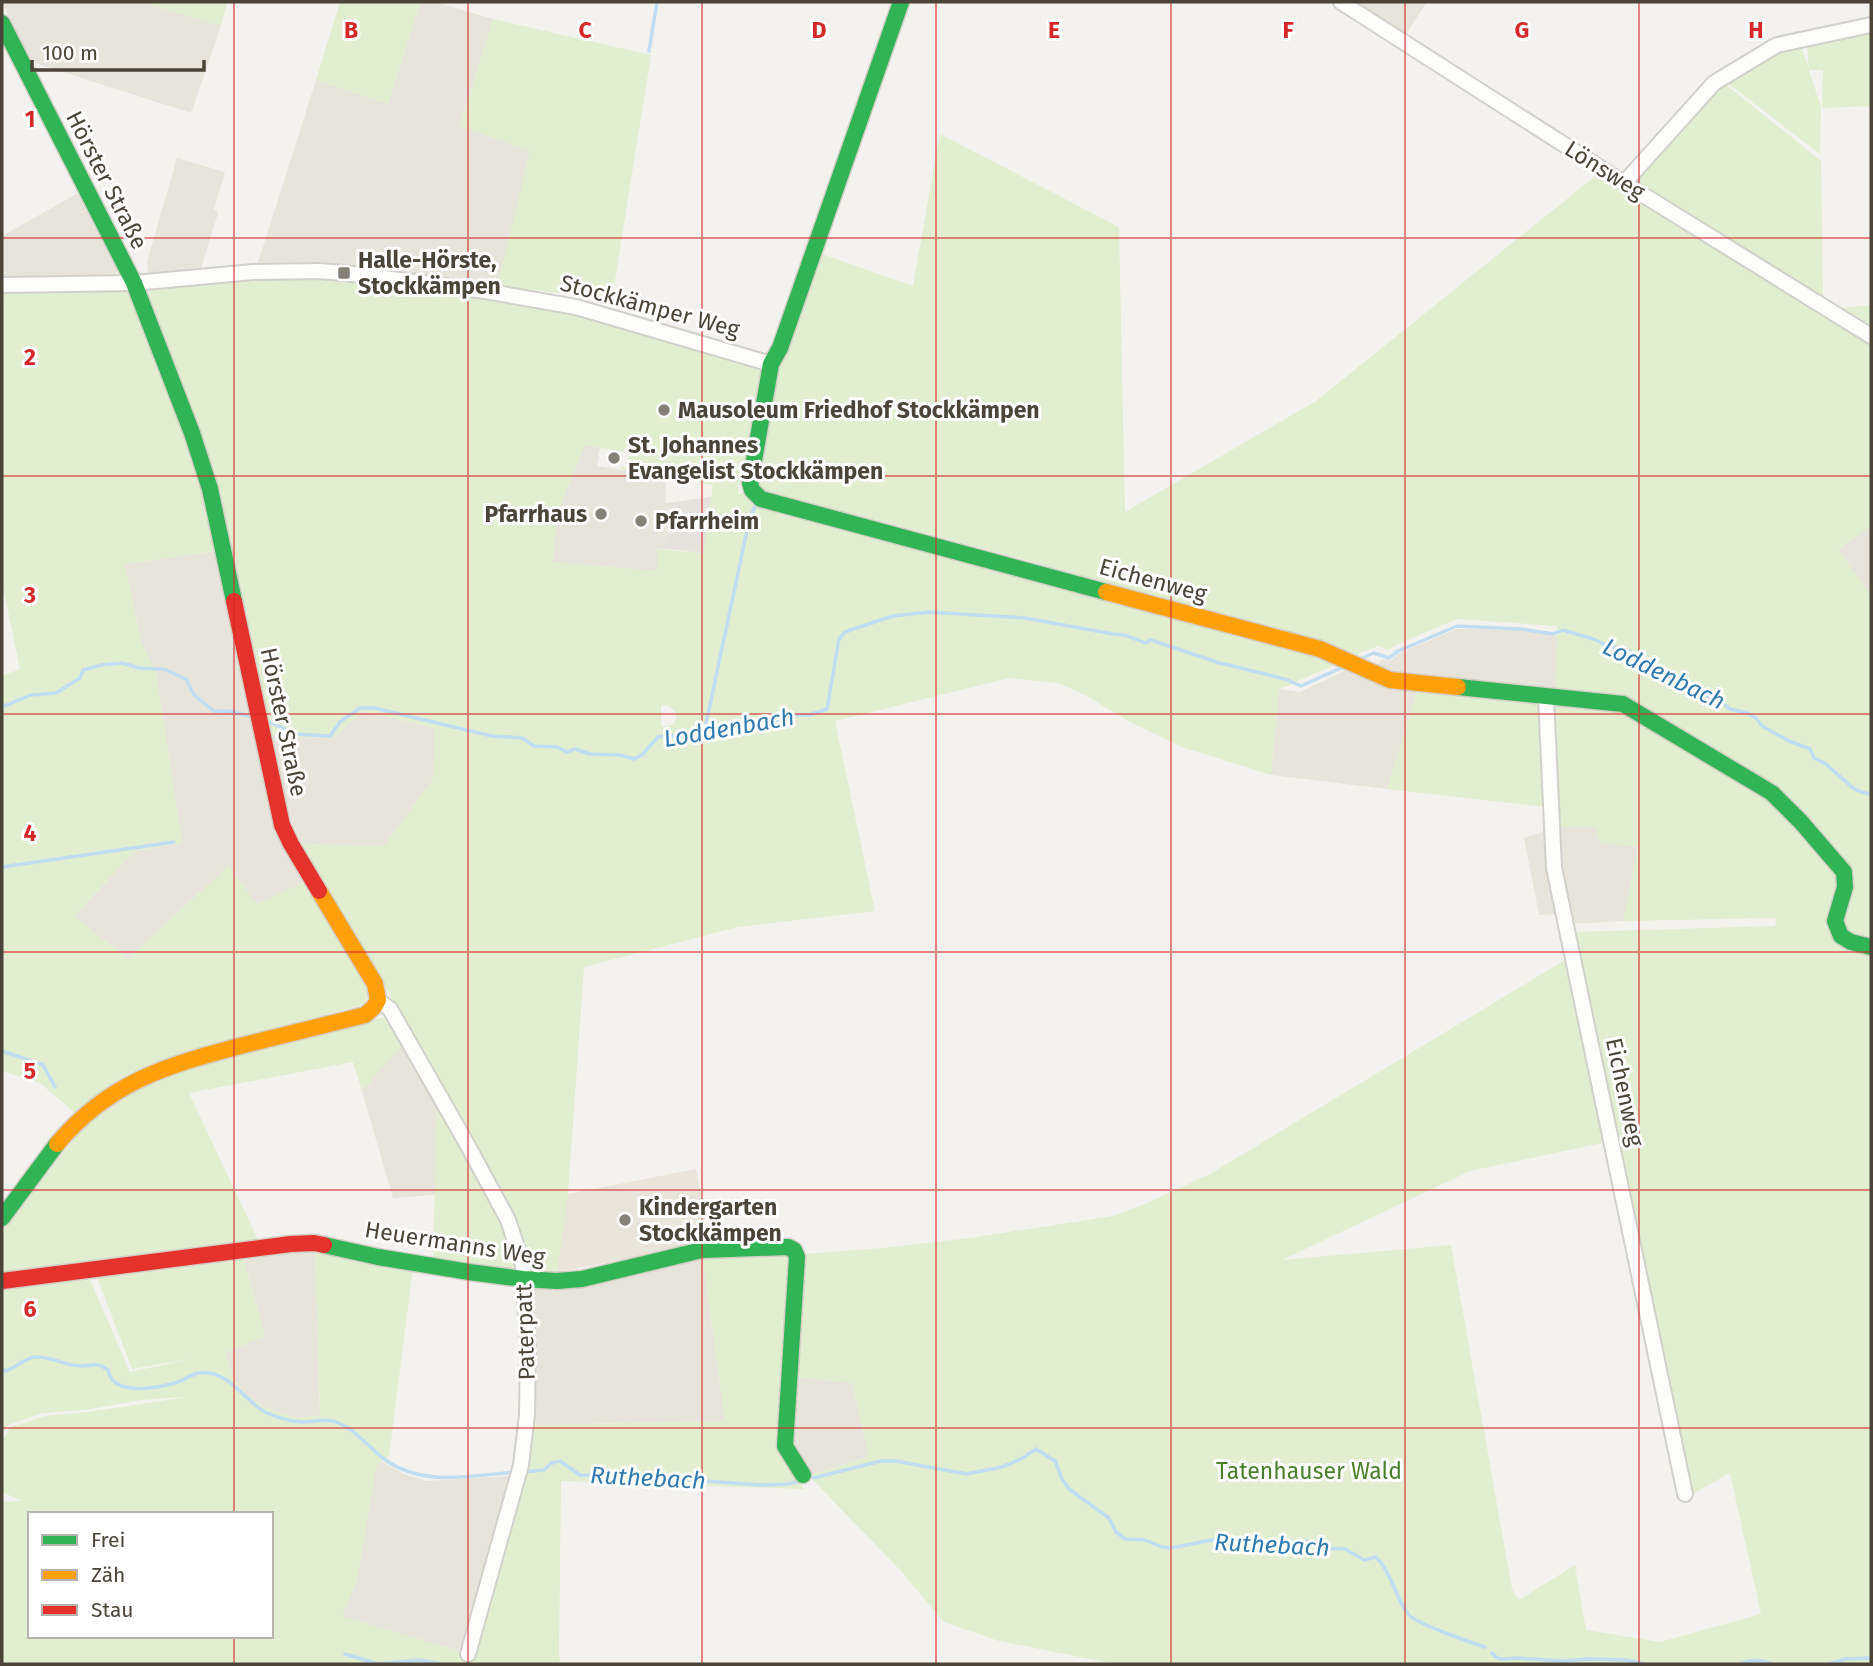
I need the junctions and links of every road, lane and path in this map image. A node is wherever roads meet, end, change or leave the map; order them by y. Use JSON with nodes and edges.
{"nodes":[{"id":1,"x":901,"y":2,"type":"edge"},
{"id":2,"x":1341,"y":2,"type":"edge"},
{"id":3,"x":2,"y":23,"type":"edge"},
{"id":4,"x":1864,"y":27,"type":"edge"},
{"id":5,"x":1624,"y":183,"type":"junction"},
{"id":6,"x":134,"y":283,"type":"junction"},
{"id":7,"x":2,"y":285,"type":"edge"},
{"id":8,"x":1871,"y":336,"type":"edge"},
{"id":9,"x":771,"y":364,"type":"junction"},
{"id":10,"x":1546,"y":697,"type":"junction"},
{"id":11,"x":1871,"y":947,"type":"edge"},
{"id":12,"x":378,"y":1000,"type":"junction"},
{"id":13,"x":2,"y":1218,"type":"edge"},
{"id":14,"x":523,"y":1279,"type":"junction"},
{"id":15,"x":2,"y":1281,"type":"edge"},
{"id":16,"x":803,"y":1475,"type":"dead end"},
{"id":17,"x":1685,"y":1494,"type":"dead end"},
{"id":18,"x":468,"y":1654,"type":"dead end"}],
"edges":[{"from":1,"to":9,"type":"street"},
{"from":2,"to":5,"type":"street","name":"Lönsweg"},
{"from":3,"to":6,"type":"street","name":"Hörster Straße"},
{"from":4,"to":5,"type":"street"},
{"from":5,"to":8,"type":"street","name":"Lönsweg"},
{"from":6,"to":7,"type":"street","name":"Stockkämper Weg"},
{"from":6,"to":9,"type":"street","name":"Stockkämper Weg"},
{"from":6,"to":12,"type":"street","name":"Hörster Straße"},
{"from":9,"to":10,"type":"street","name":"Eichenweg"},
{"from":10,"to":11,"type":"street","name":"Eichenweg"},
{"from":10,"to":17,"type":"street","name":"Eichenweg"},
{"from":12,"to":13,"type":"street"},
{"from":12,"to":14,"type":"street","name":"Paterpatt"},
{"from":14,"to":15,"type":"street","name":"Heuermanns Weg"},
{"from":14,"to":16,"type":"street","name":"Heuermanns Weg"},
{"from":14,"to":18,"type":"street","name":"Paterpatt"}]}
